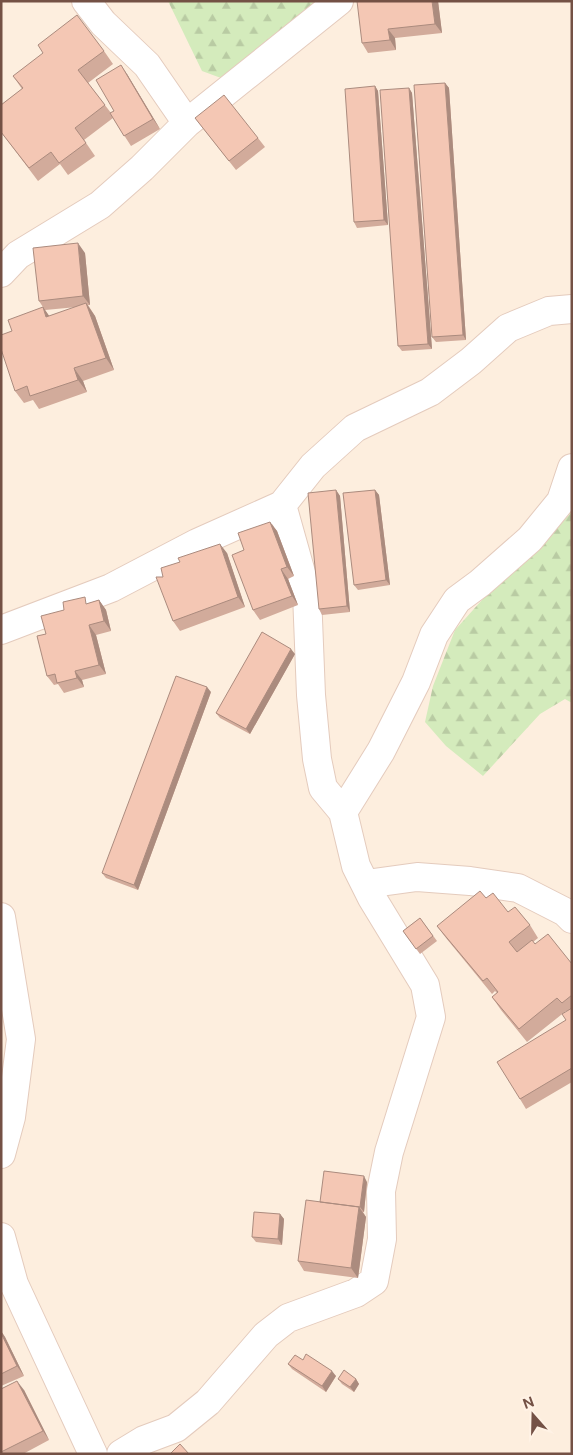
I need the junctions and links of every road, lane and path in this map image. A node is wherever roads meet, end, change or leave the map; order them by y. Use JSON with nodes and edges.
{"nodes":[{"id":1,"x":86,"y":1,"type":"edge"},
{"id":2,"x":339,"y":1,"type":"edge"},
{"id":3,"x":188,"y":123,"type":"junction"},
{"id":4,"x":1,"y":273,"type":"edge"},
{"id":5,"x":572,"y":309,"type":"edge"},
{"id":6,"x":572,"y":468,"type":"edge"},
{"id":7,"x":282,"y":505,"type":"junction"},
{"id":8,"x":1,"y":630,"type":"edge"},
{"id":9,"x":343,"y":812,"type":"junction"},
{"id":10,"x":366,"y":884,"type":"junction"},
{"id":11,"x":1,"y":917,"type":"edge"},
{"id":12,"x":572,"y":919,"type":"edge"},
{"id":13,"x":1,"y":1154,"type":"edge"},
{"id":14,"x":1,"y":1238,"type":"edge"},
{"id":15,"x":93,"y":1454,"type":"edge"},
{"id":16,"x":121,"y":1454,"type":"edge"}],
"edges":[{"from":1,"to":3,"type":"street"},
{"from":2,"to":3,"type":"street"},
{"from":3,"to":4,"type":"street"},
{"from":5,"to":7,"type":"street"},
{"from":6,"to":9,"type":"street"},
{"from":7,"to":8,"type":"street"},
{"from":7,"to":9,"type":"street"},
{"from":9,"to":10,"type":"street"},
{"from":10,"to":12,"type":"street"},
{"from":10,"to":16,"type":"street"},
{"from":11,"to":13,"type":"street"},
{"from":14,"to":15,"type":"street"}]}
